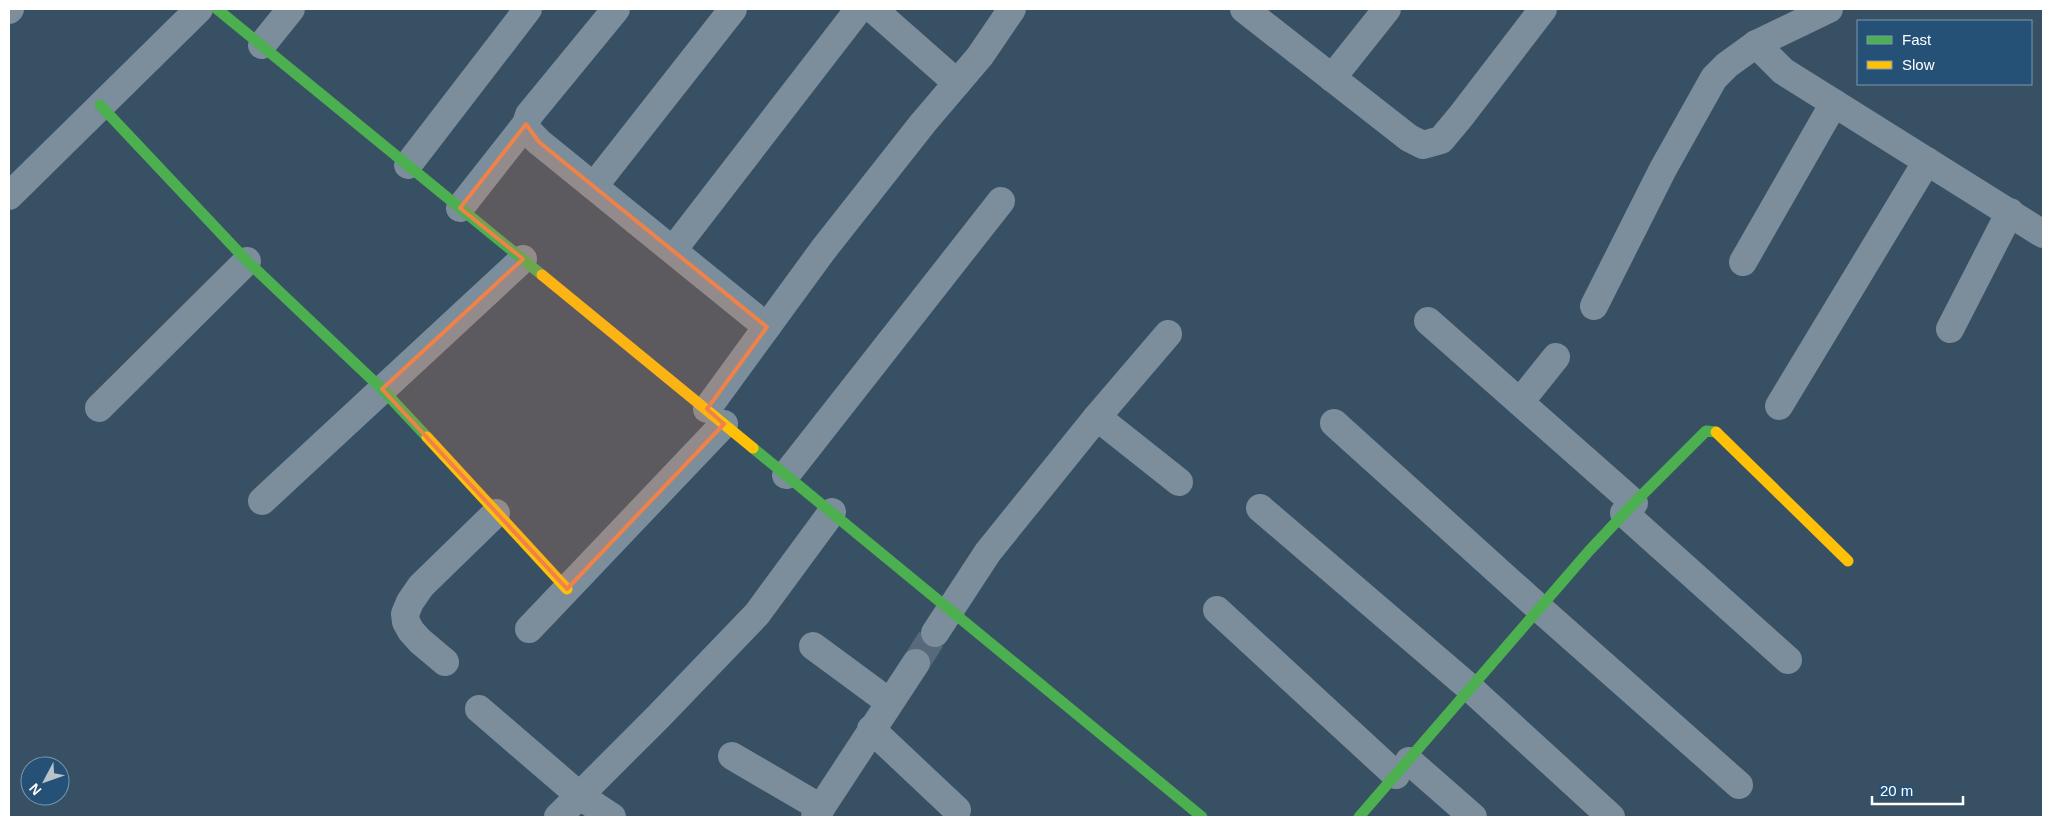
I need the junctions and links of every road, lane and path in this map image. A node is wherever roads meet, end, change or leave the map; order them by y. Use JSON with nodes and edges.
{"nodes":[{"id":1,"x":199,"y":9,"type":"edge"},
{"id":2,"x":218,"y":9,"type":"edge"},
{"id":3,"x":291,"y":9,"type":"edge"},
{"id":4,"x":528,"y":9,"type":"edge"},
{"id":5,"x":616,"y":9,"type":"edge"},
{"id":6,"x":733,"y":9,"type":"edge"},
{"id":7,"x":859,"y":9,"type":"edge"},
{"id":8,"x":873,"y":9,"type":"edge"},
{"id":9,"x":1012,"y":9,"type":"edge"},
{"id":10,"x":1244,"y":9,"type":"edge"},
{"id":11,"x":1387,"y":9,"type":"edge"},
{"id":12,"x":1543,"y":9,"type":"edge"},
{"id":13,"x":1829,"y":9,"type":"edge"},
{"id":14,"x":1756,"y":44,"type":"junction"},
{"id":15,"x":262,"y":45,"type":"junction"},
{"id":16,"x":1332,"y":78,"type":"junction"},
{"id":17,"x":957,"y":83,"type":"junction"},
{"id":18,"x":1834,"y":103,"type":"junction"},
{"id":19,"x":100,"y":105,"type":"junction"},
{"id":20,"x":526,"y":124,"type":"junction"},
{"id":21,"x":1927,"y":161,"type":"junction"},
{"id":22,"x":408,"y":165,"type":"junction"},
{"id":23,"x":594,"y":186,"type":"junction"},
{"id":24,"x":9,"y":196,"type":"edge"},
{"id":25,"x":1001,"y":201,"type":"dead end"},
{"id":26,"x":460,"y":208,"type":"junction"},
{"id":27,"x":2010,"y":212,"type":"junction"},
{"id":28,"x":2043,"y":234,"type":"edge"},
{"id":29,"x":673,"y":250,"type":"junction"},
{"id":30,"x":523,"y":259,"type":"junction"},
{"id":31,"x":247,"y":261,"type":"junction"},
{"id":32,"x":1743,"y":262,"type":"dead end"},
{"id":33,"x":1594,"y":306,"type":"dead end"},
{"id":34,"x":1428,"y":322,"type":"dead end"},
{"id":35,"x":767,"y":326,"type":"junction"},
{"id":36,"x":1950,"y":329,"type":"dead end"},
{"id":37,"x":1168,"y":334,"type":"dead end"},
{"id":38,"x":1556,"y":356,"type":"dead end"},
{"id":39,"x":382,"y":389,"type":"junction"},
{"id":40,"x":1520,"y":402,"type":"junction"},
{"id":41,"x":1779,"y":406,"type":"dead end"},
{"id":42,"x":99,"y":408,"type":"dead end"},
{"id":43,"x":716,"y":417,"type":"junction"},
{"id":44,"x":1097,"y":417,"type":"junction"},
{"id":45,"x":1334,"y":423,"type":"dead end"},
{"id":46,"x":786,"y":474,"type":"junction"},
{"id":47,"x":1179,"y":482,"type":"dead end"},
{"id":48,"x":262,"y":501,"type":"dead end"},
{"id":49,"x":1260,"y":508,"type":"dead end"},
{"id":50,"x":1629,"y":508,"type":"junction"},
{"id":51,"x":832,"y":512,"type":"junction"},
{"id":52,"x":496,"y":513,"type":"junction"},
{"id":53,"x":1848,"y":561,"type":"dead end"},
{"id":54,"x":567,"y":590,"type":"junction"},
{"id":55,"x":1539,"y":608,"type":"junction"},
{"id":56,"x":951,"y":610,"type":"junction"},
{"id":57,"x":1217,"y":610,"type":"dead end"},
{"id":58,"x":529,"y":629,"type":"dead end"},
{"id":59,"x":935,"y":633,"type":"tunnel mouth"},
{"id":60,"x":813,"y":646,"type":"dead end"},
{"id":61,"x":1788,"y":660,"type":"dead end"},
{"id":62,"x":445,"y":662,"type":"dead end"},
{"id":63,"x":916,"y":663,"type":"tunnel mouth"},
{"id":64,"x":1470,"y":688,"type":"junction"},
{"id":65,"x":889,"y":702,"type":"junction"},
{"id":66,"x":478,"y":709,"type":"dead end"},
{"id":67,"x":871,"y":728,"type":"junction"},
{"id":68,"x":732,"y":756,"type":"dead end"},
{"id":69,"x":1403,"y":768,"type":"junction"},
{"id":70,"x":1739,"y":785,"type":"dead end"},
{"id":71,"x":580,"y":796,"type":"junction"},
{"id":72,"x":957,"y":810,"type":"dead end"},
{"id":73,"x":818,"y":813,"type":"edge"},
{"id":74,"x":558,"y":817,"type":"edge"},
{"id":75,"x":612,"y":817,"type":"edge"},
{"id":76,"x":1202,"y":817,"type":"edge"},
{"id":77,"x":1359,"y":817,"type":"edge"},
{"id":78,"x":1473,"y":817,"type":"edge"},
{"id":79,"x":1611,"y":817,"type":"edge"}],
"edges":[{"from":1,"to":19,"type":"street"},
{"from":2,"to":15,"type":"street"},
{"from":3,"to":15,"type":"street"},
{"from":4,"to":22,"type":"street"},
{"from":5,"to":20,"type":"street"},
{"from":6,"to":23,"type":"street"},
{"from":7,"to":29,"type":"street"},
{"from":8,"to":17,"type":"street"},
{"from":9,"to":17,"type":"street"},
{"from":10,"to":16,"type":"street"},
{"from":11,"to":16,"type":"street"},
{"from":12,"to":16,"type":"street"},
{"from":13,"to":14,"type":"street"},
{"from":14,"to":18,"type":"street"},
{"from":14,"to":33,"type":"street"},
{"from":15,"to":22,"type":"street"},
{"from":17,"to":35,"type":"street"},
{"from":18,"to":21,"type":"street"},
{"from":18,"to":32,"type":"street"},
{"from":19,"to":24,"type":"street"},
{"from":19,"to":31,"type":"street"},
{"from":20,"to":23,"type":"street"},
{"from":20,"to":26,"type":"street"},
{"from":21,"to":27,"type":"street"},
{"from":21,"to":41,"type":"street"},
{"from":22,"to":26,"type":"street"},
{"from":23,"to":29,"type":"street"},
{"from":25,"to":46,"type":"street"},
{"from":26,"to":30,"type":"street"},
{"from":27,"to":28,"type":"street"},
{"from":27,"to":36,"type":"street"},
{"from":29,"to":35,"type":"street"},
{"from":30,"to":39,"type":"street"},
{"from":30,"to":43,"type":"street"},
{"from":31,"to":39,"type":"street"},
{"from":31,"to":42,"type":"street"},
{"from":34,"to":40,"type":"street"},
{"from":35,"to":43,"type":"street"},
{"from":37,"to":44,"type":"street"},
{"from":38,"to":40,"type":"street"},
{"from":39,"to":48,"type":"street"},
{"from":39,"to":52,"type":"street"},
{"from":40,"to":50,"type":"street"},
{"from":43,"to":46,"type":"street"},
{"from":43,"to":54,"type":"street"},
{"from":44,"to":47,"type":"street"},
{"from":44,"to":56,"type":"street"},
{"from":45,"to":55,"type":"street"},
{"from":46,"to":51,"type":"street"},
{"from":49,"to":64,"type":"street"},
{"from":50,"to":53,"type":"street"},
{"from":50,"to":55,"type":"street"},
{"from":50,"to":61,"type":"street"},
{"from":51,"to":56,"type":"street"},
{"from":51,"to":71,"type":"street"},
{"from":52,"to":54,"type":"street"},
{"from":52,"to":62,"type":"street"},
{"from":54,"to":58,"type":"street"},
{"from":55,"to":64,"type":"street"},
{"from":55,"to":70,"type":"street"},
{"from":56,"to":59,"type":"street"},
{"from":56,"to":76,"type":"street"},
{"from":57,"to":69,"type":"street"},
{"from":60,"to":65,"type":"street"},
{"from":63,"to":65,"type":"street"},
{"from":64,"to":69,"type":"street"},
{"from":64,"to":79,"type":"street"},
{"from":65,"to":67,"type":"street"},
{"from":66,"to":71,"type":"street"},
{"from":67,"to":72,"type":"street"},
{"from":67,"to":73,"type":"street"},
{"from":68,"to":73,"type":"street"},
{"from":69,"to":77,"type":"street"},
{"from":69,"to":78,"type":"street"},
{"from":71,"to":74,"type":"street"},
{"from":71,"to":75,"type":"street"}]}
